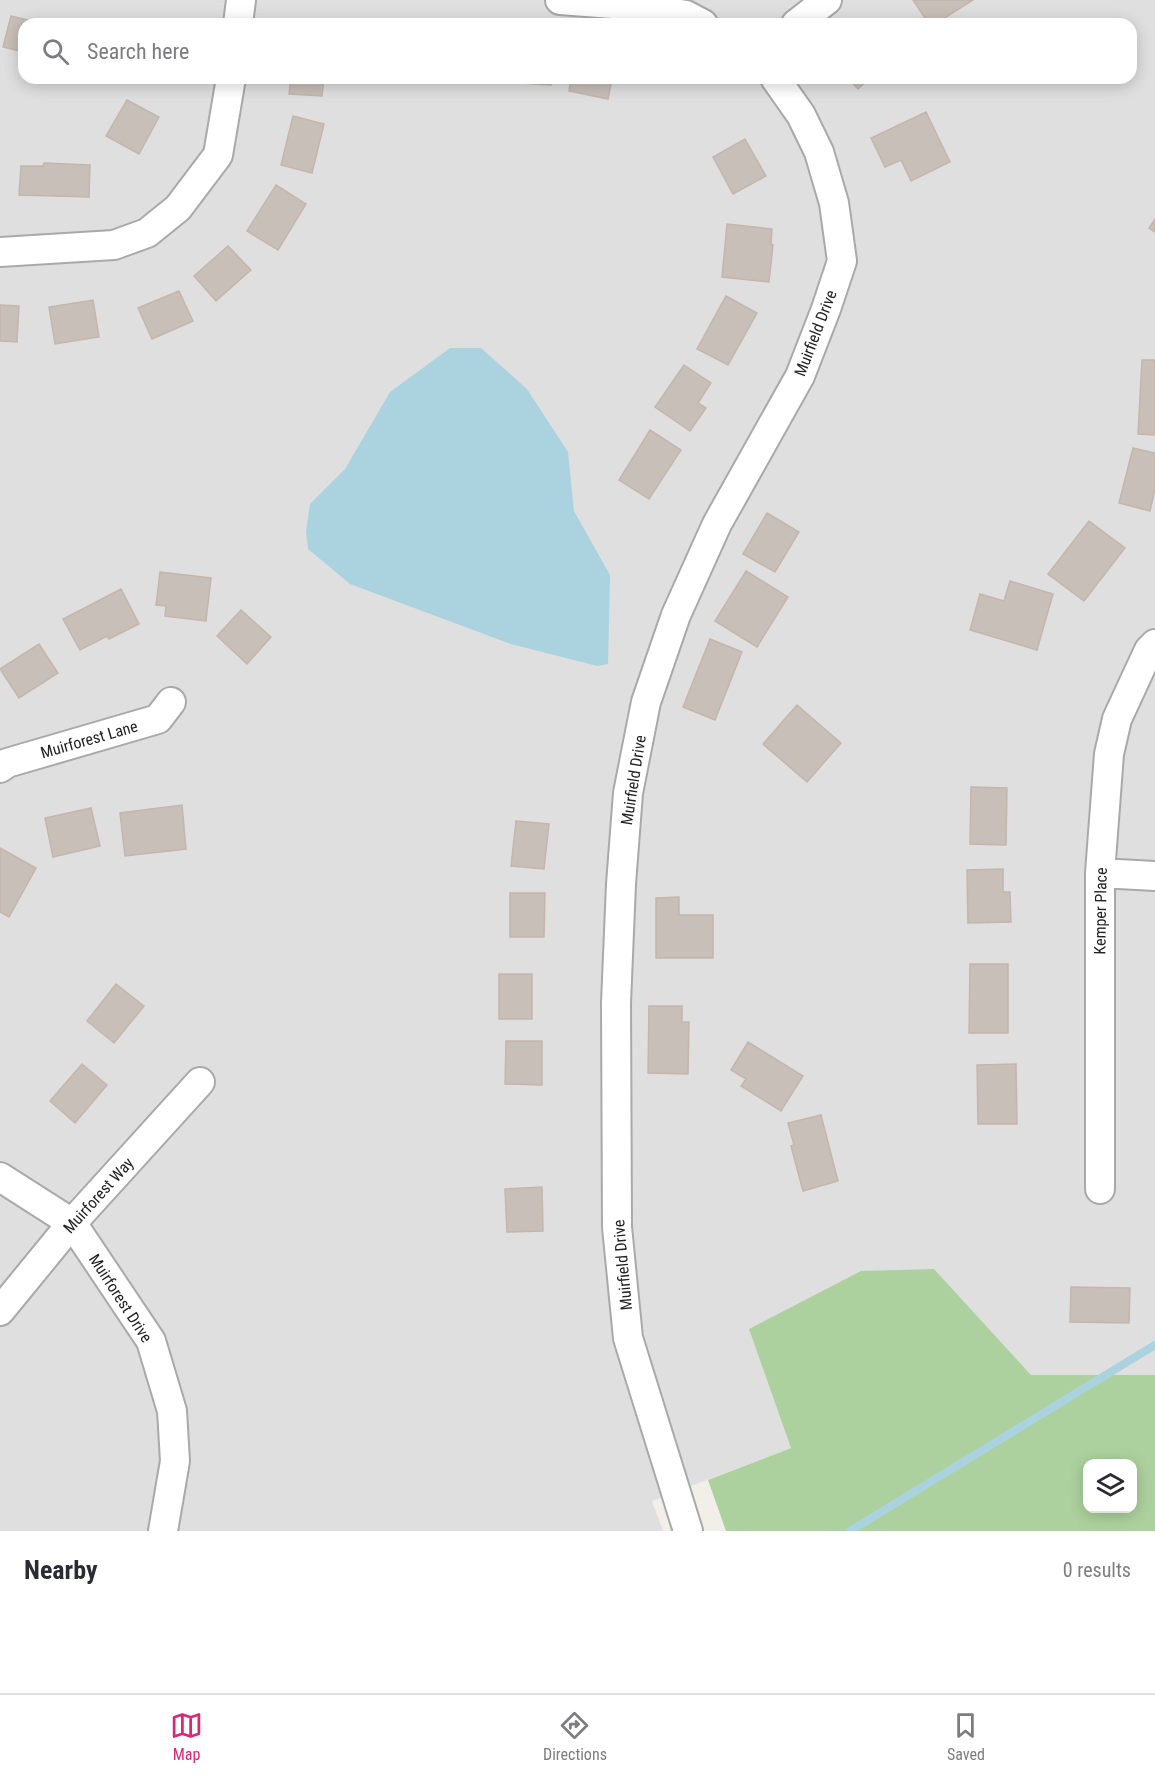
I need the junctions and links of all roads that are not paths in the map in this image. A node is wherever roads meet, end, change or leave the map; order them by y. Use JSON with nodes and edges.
{"nodes":[{"id":1,"x":241,"y":0,"type":"edge"},
{"id":2,"x":560,"y":0,"type":"edge"},
{"id":3,"x":827,"y":0,"type":"edge"},
{"id":4,"x":239,"y":18,"type":"edge"},
{"id":5,"x":692,"y":18,"type":"edge"},
{"id":6,"x":804,"y":18,"type":"edge"},
{"id":7,"x":230,"y":84,"type":"edge"},
{"id":8,"x":779,"y":84,"type":"edge"},
{"id":9,"x":0,"y":252,"type":"edge"},
{"id":10,"x":1155,"y":644,"type":"edge"},
{"id":11,"x":171,"y":702,"type":"dead end"},
{"id":12,"x":0,"y":768,"type":"edge"},
{"id":13,"x":1100,"y":873,"type":"junction"},
{"id":14,"x":1155,"y":876,"type":"edge"},
{"id":15,"x":200,"y":1082,"type":"dead end"},
{"id":16,"x":0,"y":1177,"type":"edge"},
{"id":17,"x":1100,"y":1190,"type":"dead end"},
{"id":18,"x":72,"y":1223,"type":"junction"},
{"id":19,"x":0,"y":1311,"type":"edge"},
{"id":20,"x":163,"y":1531,"type":"edge"},
{"id":21,"x":688,"y":1531,"type":"edge"}],
"edges":[{"from":1,"to":4,"type":"street"},
{"from":2,"to":5,"type":"street"},
{"from":3,"to":6,"type":"street"},
{"from":7,"to":9,"type":"street"},
{"from":8,"to":21,"type":"street","name":"Muirfield Drive"},
{"from":10,"to":13,"type":"street","name":"Kemper Place"},
{"from":11,"to":12,"type":"street","name":"Muirforest Lane"},
{"from":13,"to":14,"type":"street"},
{"from":13,"to":17,"type":"street","name":"Kemper Place"},
{"from":15,"to":18,"type":"street","name":"Muirforest Way"},
{"from":16,"to":18,"type":"street","name":"Muirforest Drive"},
{"from":18,"to":19,"type":"street","name":"Muirforest Way"},
{"from":18,"to":20,"type":"street","name":"Muirforest Drive"}]}
